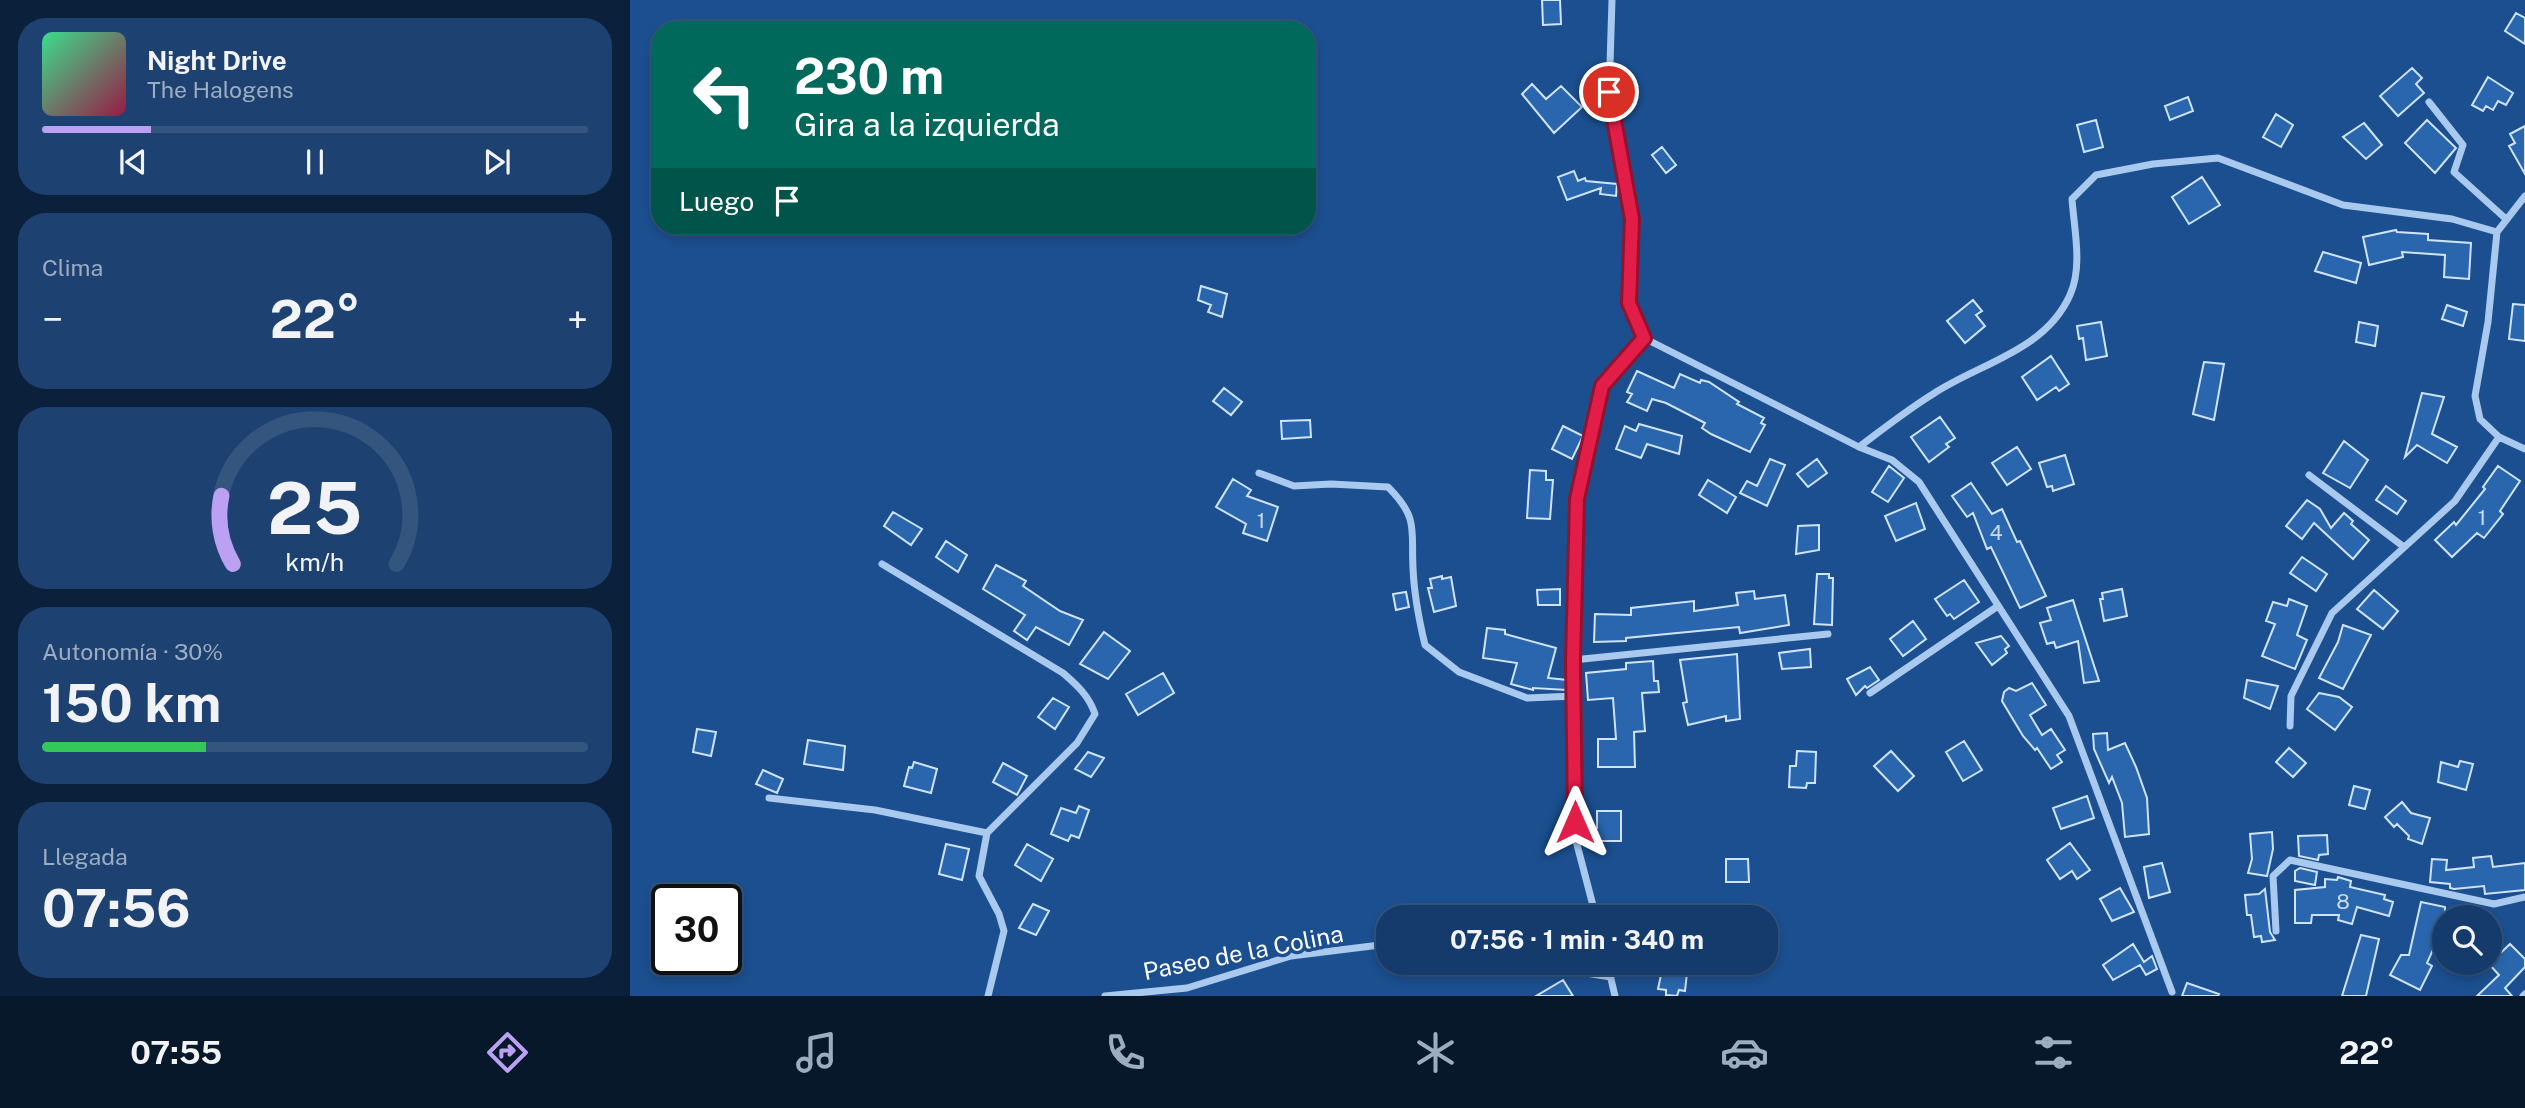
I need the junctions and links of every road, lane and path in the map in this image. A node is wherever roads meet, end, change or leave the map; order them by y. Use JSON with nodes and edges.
{"nodes":[{"id":1,"x":1612,"y":0,"type":"edge"},
{"id":2,"x":2429,"y":102,"type":"dead end"},
{"id":3,"x":2525,"y":196,"type":"edge"},
{"id":4,"x":2506,"y":219,"type":"junction"},
{"id":5,"x":2497,"y":232,"type":"junction"},
{"id":6,"x":1644,"y":338,"type":"junction"},
{"id":7,"x":2499,"y":438,"type":"junction"},
{"id":8,"x":1858,"y":447,"type":"junction"},
{"id":9,"x":2525,"y":449,"type":"edge"},
{"id":10,"x":1259,"y":473,"type":"dead end"},
{"id":11,"x":2309,"y":475,"type":"dead end"},
{"id":12,"x":2404,"y":547,"type":"junction"},
{"id":13,"x":883,"y":564,"type":"dead end"},
{"id":14,"x":1998,"y":606,"type":"junction"},
{"id":15,"x":1828,"y":634,"type":"dead end"},
{"id":16,"x":1573,"y":660,"type":"junction"},
{"id":17,"x":1870,"y":693,"type":"dead end"},
{"id":18,"x":1575,"y":696,"type":"junction"},
{"id":19,"x":2290,"y":726,"type":"dead end"},
{"id":20,"x":769,"y":798,"type":"dead end"},
{"id":21,"x":987,"y":832,"type":"junction"},
{"id":22,"x":2525,"y":897,"type":"edge"},
{"id":23,"x":1592,"y":905,"type":"edge"},
{"id":24,"x":2276,"y":931,"type":"dead end"},
{"id":25,"x":1376,"y":945,"type":"edge"},
{"id":26,"x":1598,"y":975,"type":"edge"},
{"id":27,"x":1611,"y":977,"type":"joint"},
{"id":28,"x":2172,"y":992,"type":"dead end"},
{"id":29,"x":988,"y":996,"type":"edge"},
{"id":30,"x":1105,"y":996,"type":"edge"},
{"id":31,"x":1615,"y":996,"type":"edge"}],
"edges":[{"from":1,"to":6,"type":"street"},
{"from":2,"to":4,"type":"street"},
{"from":3,"to":4,"type":"street"},
{"from":4,"to":5,"type":"street"},
{"from":5,"to":7,"type":"street"},
{"from":5,"to":8,"type":"street"},
{"from":6,"to":8,"type":"street"},
{"from":6,"to":16,"type":"street"},
{"from":7,"to":9,"type":"street"},
{"from":7,"to":12,"type":"street"},
{"from":8,"to":14,"type":"street"},
{"from":10,"to":18,"type":"street"},
{"from":11,"to":12,"type":"street"},
{"from":12,"to":19,"type":"street"},
{"from":13,"to":21,"type":"street"},
{"from":14,"to":17,"type":"street"},
{"from":14,"to":28,"type":"street"},
{"from":15,"to":16,"type":"street"},
{"from":16,"to":18,"type":"street"},
{"from":18,"to":23,"type":"street"},
{"from":20,"to":21,"type":"street"},
{"from":21,"to":29,"type":"street"},
{"from":22,"to":24,"type":"street"},
{"from":25,"to":30,"type":"street","name":"Paseo de la Colina"},
{"from":26,"to":27,"type":"street"},
{"from":27,"to":31,"type":"street"}]}
